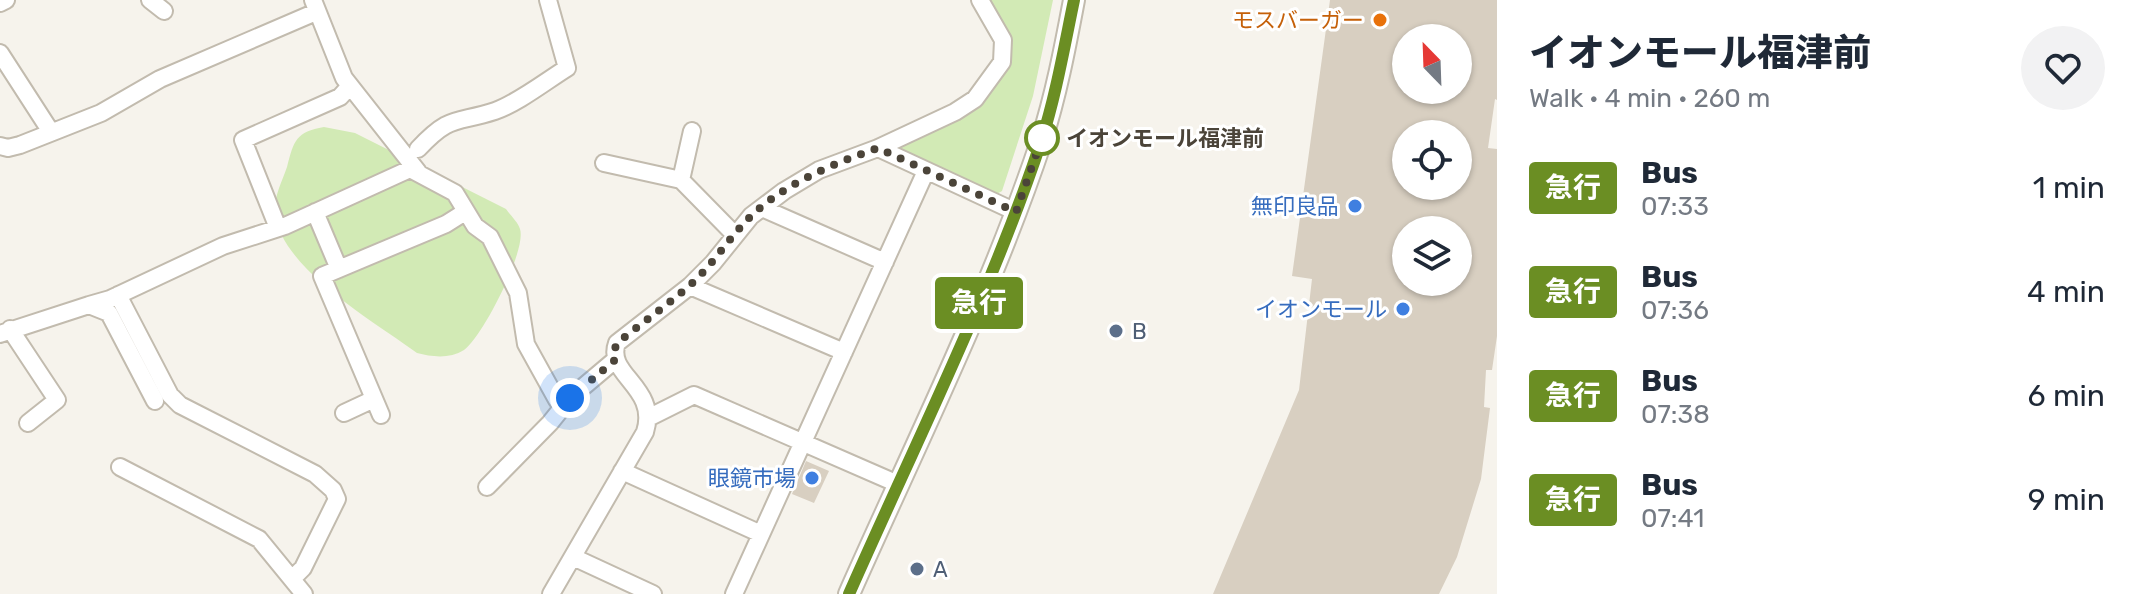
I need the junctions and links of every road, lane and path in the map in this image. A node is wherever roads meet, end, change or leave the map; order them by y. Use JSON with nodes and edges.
{"nodes":[{"id":1,"x":6,"y":0,"type":"edge"},
{"id":2,"x":150,"y":0,"type":"edge"},
{"id":3,"x":548,"y":0,"type":"edge"},
{"id":4,"x":980,"y":0,"type":"edge"},
{"id":5,"x":1074,"y":0,"type":"edge"},
{"id":6,"x":0,"y":3,"type":"edge"},
{"id":7,"x":314,"y":6,"type":"edge"},
{"id":8,"x":164,"y":11,"type":"dead end"},
{"id":9,"x":0,"y":53,"type":"edge"},
{"id":10,"x":350,"y":86,"type":"junction"},
{"id":11,"x":692,"y":131,"type":"dead end"},
{"id":12,"x":51,"y":132,"type":"junction"},
{"id":13,"x":0,"y":146,"type":"edge"},
{"id":14,"x":878,"y":148,"type":"junction"},
{"id":15,"x":418,"y":149,"type":"dead end"},
{"id":16,"x":604,"y":163,"type":"dead end"},
{"id":17,"x":926,"y":171,"type":"junction"},
{"id":18,"x":418,"y":172,"type":"junction"},
{"id":19,"x":681,"y":180,"type":"junction"},
{"id":20,"x":762,"y":208,"type":"junction"},
{"id":21,"x":315,"y":212,"type":"junction"},
{"id":22,"x":465,"y":212,"type":"junction"},
{"id":23,"x":1016,"y":212,"type":"junction"},
{"id":24,"x":278,"y":228,"type":"junction"},
{"id":25,"x":735,"y":235,"type":"junction"},
{"id":26,"x":885,"y":262,"type":"junction"},
{"id":27,"x":339,"y":269,"type":"junction"},
{"id":28,"x":690,"y":286,"type":"junction"},
{"id":29,"x":118,"y":295,"type":"junction"},
{"id":30,"x":89,"y":305,"type":"junction"},
{"id":31,"x":5,"y":332,"type":"edge"},
{"id":32,"x":844,"y":352,"type":"junction"},
{"id":33,"x":615,"y":360,"type":"junction"},
{"id":34,"x":570,"y":398,"type":"junction"},
{"id":35,"x":374,"y":399,"type":"junction"},
{"id":36,"x":155,"y":401,"type":"dead end"},
{"id":37,"x":344,"y":413,"type":"dead end"},
{"id":38,"x":381,"y":415,"type":"dead end"},
{"id":39,"x":650,"y":417,"type":"junction"},
{"id":40,"x":28,"y":423,"type":"dead end"},
{"id":41,"x":802,"y":444,"type":"junction"},
{"id":42,"x":120,"y":467,"type":"dead end"},
{"id":43,"x":622,"y":471,"type":"junction"},
{"id":44,"x":898,"y":484,"type":"junction"},
{"id":45,"x":487,"y":487,"type":"dead end"},
{"id":46,"x":761,"y":534,"type":"junction"},
{"id":47,"x":573,"y":557,"type":"junction"},
{"id":48,"x":293,"y":578,"type":"junction"},
{"id":49,"x":304,"y":594,"type":"edge"},
{"id":50,"x":551,"y":594,"type":"edge"},
{"id":51,"x":653,"y":594,"type":"edge"},
{"id":52,"x":734,"y":594,"type":"edge"},
{"id":53,"x":849,"y":594,"type":"edge"}],
"edges":[{"from":1,"to":6,"type":"street"},
{"from":2,"to":8,"type":"street"},
{"from":3,"to":15,"type":"street"},
{"from":4,"to":14,"type":"street"},
{"from":5,"to":23,"type":"street"},
{"from":7,"to":10,"type":"street"},
{"from":7,"to":12,"type":"street"},
{"from":9,"to":12,"type":"street"},
{"from":10,"to":18,"type":"street"},
{"from":10,"to":24,"type":"street"},
{"from":11,"to":19,"type":"street"},
{"from":12,"to":13,"type":"street"},
{"from":14,"to":17,"type":"street"},
{"from":14,"to":20,"type":"street"},
{"from":16,"to":19,"type":"street"},
{"from":17,"to":23,"type":"street"},
{"from":17,"to":26,"type":"street"},
{"from":18,"to":21,"type":"street"},
{"from":18,"to":22,"type":"street"},
{"from":19,"to":25,"type":"street"},
{"from":20,"to":25,"type":"street"},
{"from":20,"to":26,"type":"street"},
{"from":21,"to":24,"type":"street"},
{"from":21,"to":27,"type":"street"},
{"from":22,"to":27,"type":"street"},
{"from":22,"to":34,"type":"street"},
{"from":23,"to":44,"type":"street"},
{"from":24,"to":29,"type":"street"},
{"from":25,"to":28,"type":"street"},
{"from":26,"to":32,"type":"street"},
{"from":27,"to":35,"type":"street"},
{"from":28,"to":32,"type":"street"},
{"from":28,"to":33,"type":"street"},
{"from":29,"to":30,"type":"street"},
{"from":29,"to":48,"type":"street"},
{"from":30,"to":31,"type":"street"},
{"from":30,"to":36,"type":"street"},
{"from":31,"to":40,"type":"street"},
{"from":32,"to":41,"type":"street"},
{"from":33,"to":34,"type":"street"},
{"from":33,"to":39,"type":"street"},
{"from":34,"to":45,"type":"street"},
{"from":35,"to":37,"type":"street"},
{"from":35,"to":38,"type":"street"},
{"from":39,"to":41,"type":"street"},
{"from":39,"to":43,"type":"street"},
{"from":41,"to":44,"type":"street"},
{"from":41,"to":46,"type":"street"},
{"from":42,"to":48,"type":"street"},
{"from":43,"to":46,"type":"street"},
{"from":43,"to":47,"type":"street"},
{"from":44,"to":53,"type":"street"},
{"from":46,"to":52,"type":"street"},
{"from":47,"to":50,"type":"street"},
{"from":47,"to":51,"type":"street"},
{"from":48,"to":49,"type":"street"}]}
